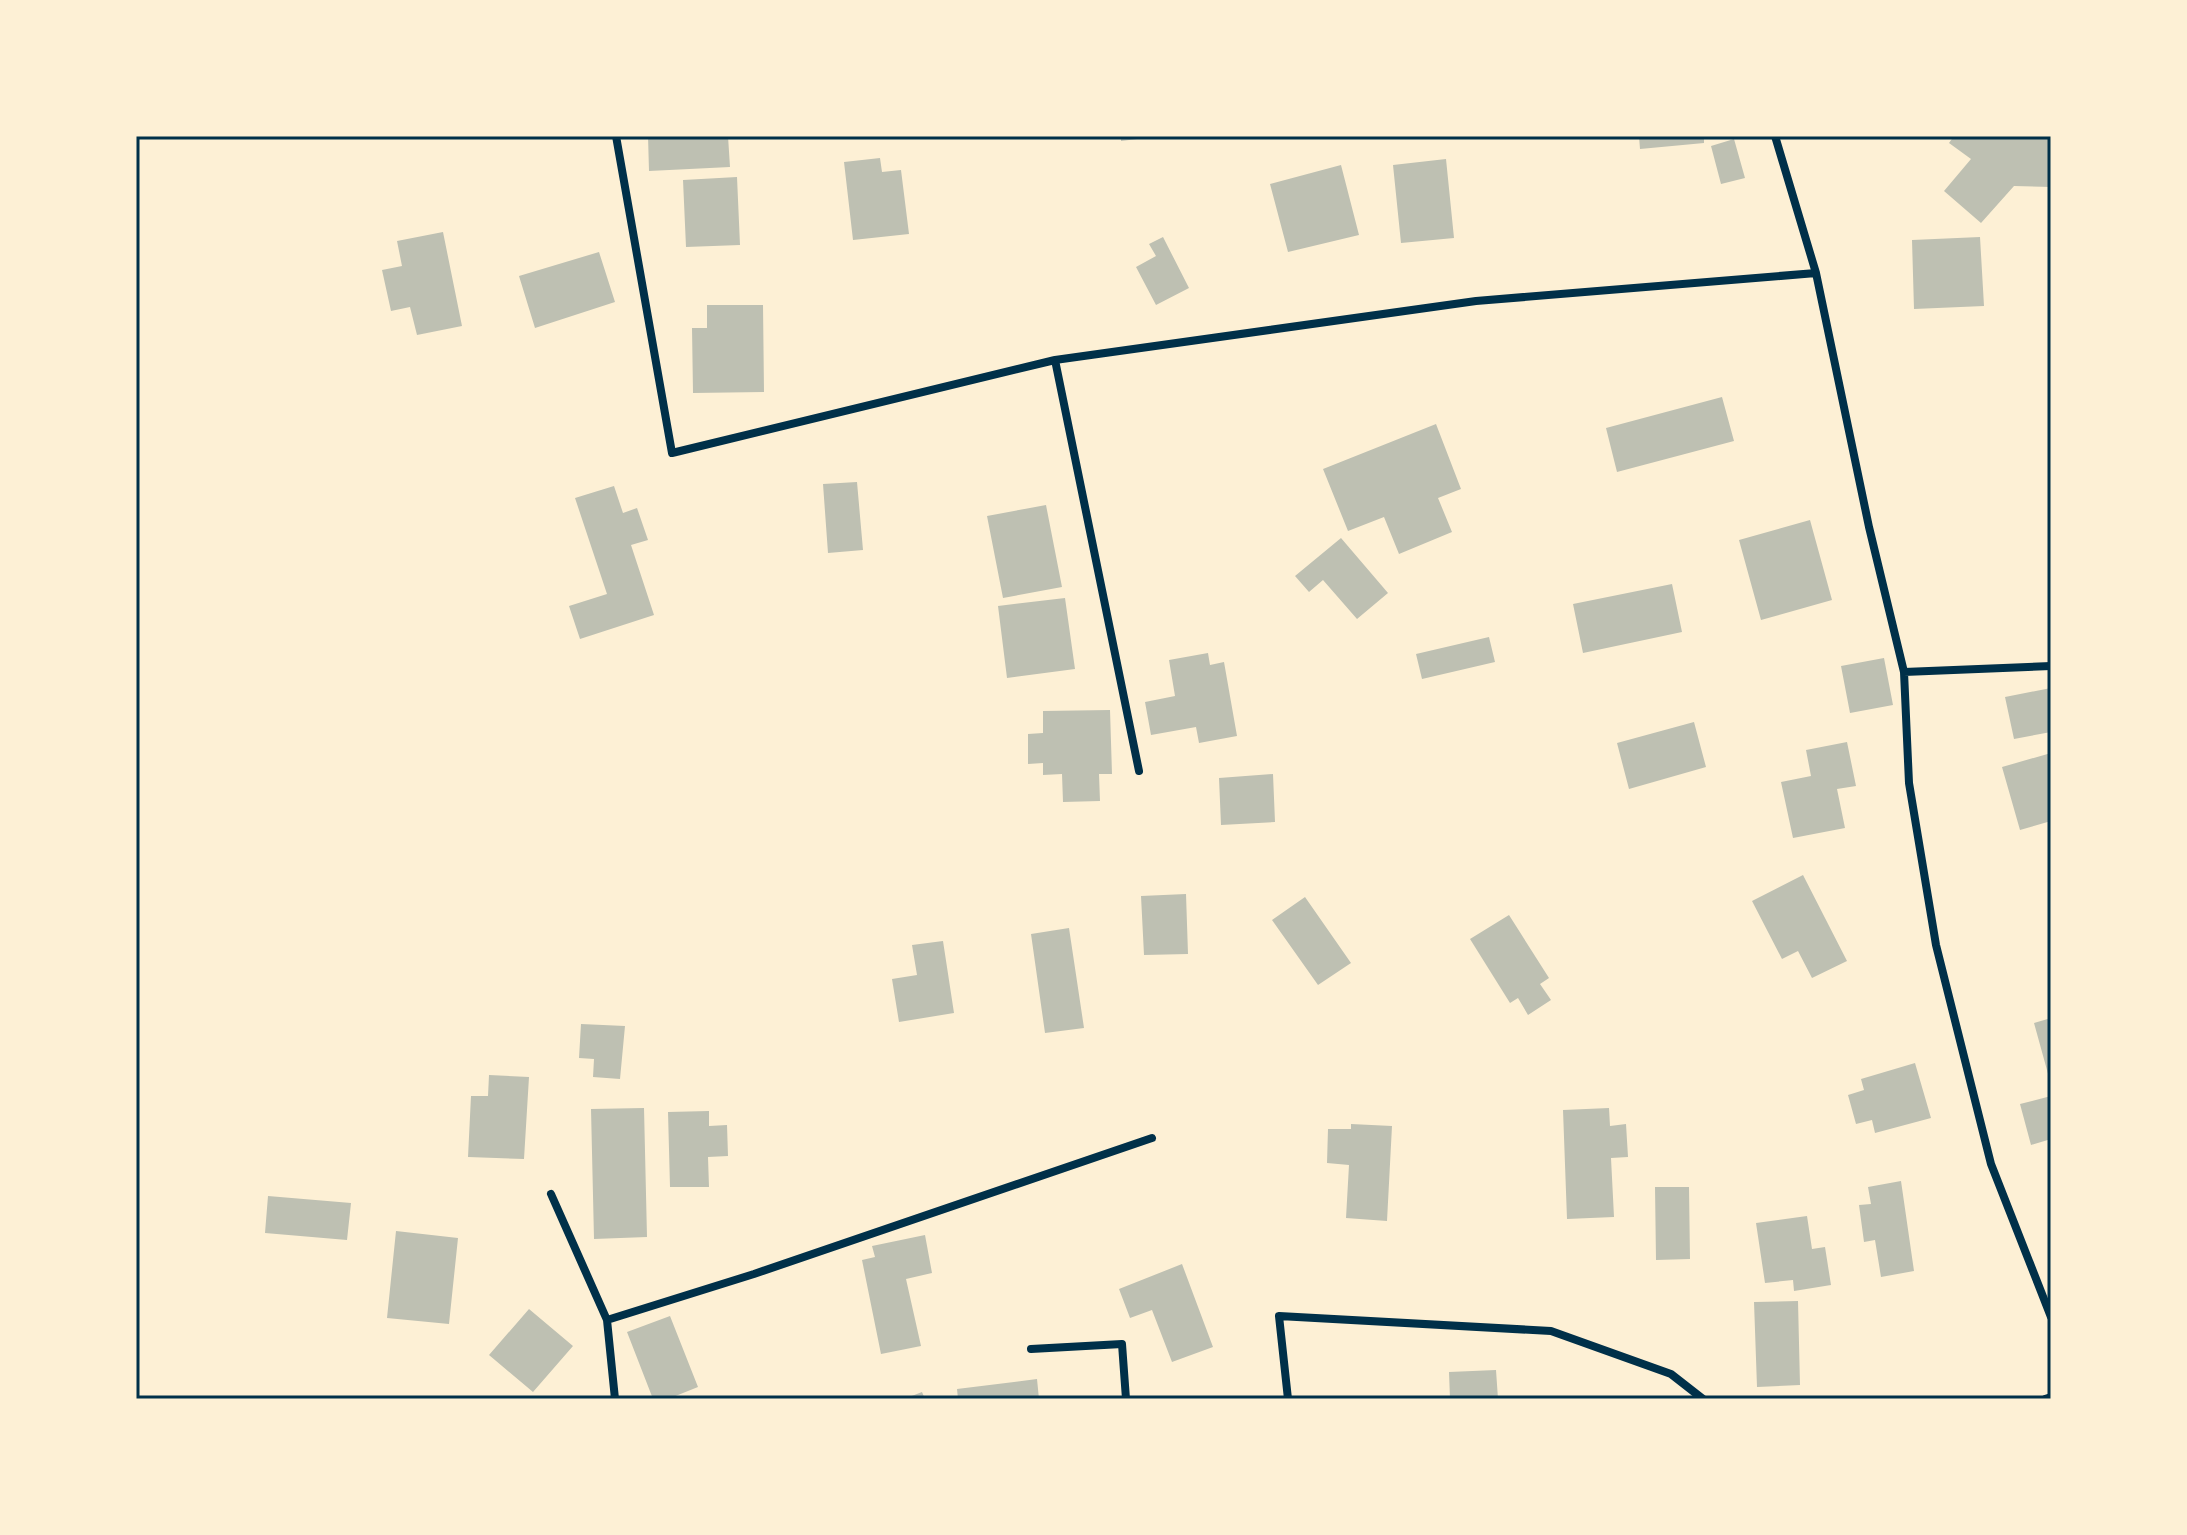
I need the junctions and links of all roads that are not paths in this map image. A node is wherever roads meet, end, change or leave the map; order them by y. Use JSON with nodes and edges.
{"nodes":[{"id":1,"x":616,"y":136,"type":"edge"},
{"id":2,"x":1775,"y":136,"type":"edge"},
{"id":3,"x":1816,"y":273,"type":"junction"},
{"id":4,"x":1055,"y":360,"type":"junction"},
{"id":5,"x":2051,"y":666,"type":"edge"},
{"id":6,"x":1904,"y":672,"type":"junction"},
{"id":7,"x":1139,"y":771,"type":"dead end"},
{"id":8,"x":1152,"y":1138,"type":"dead end"},
{"id":9,"x":551,"y":1194,"type":"dead end"},
{"id":10,"x":2051,"y":1317,"type":"edge"},
{"id":11,"x":607,"y":1320,"type":"junction"},
{"id":12,"x":1031,"y":1349,"type":"dead end"},
{"id":13,"x":2051,"y":1397,"type":"edge"},
{"id":14,"x":615,"y":1399,"type":"edge"},
{"id":15,"x":1126,"y":1399,"type":"edge"},
{"id":16,"x":1288,"y":1399,"type":"edge"},
{"id":17,"x":1703,"y":1399,"type":"edge"},
{"id":18,"x":2045,"y":1399,"type":"edge"}],
"edges":[{"from":1,"to":4,"type":"street"},
{"from":2,"to":3,"type":"street"},
{"from":3,"to":4,"type":"street"},
{"from":3,"to":6,"type":"street"},
{"from":4,"to":7,"type":"street"},
{"from":5,"to":6,"type":"street"},
{"from":6,"to":10,"type":"street"},
{"from":8,"to":11,"type":"street"},
{"from":9,"to":11,"type":"street"},
{"from":11,"to":14,"type":"street"},
{"from":12,"to":15,"type":"street"},
{"from":13,"to":18,"type":"street"},
{"from":16,"to":17,"type":"street"}]}
